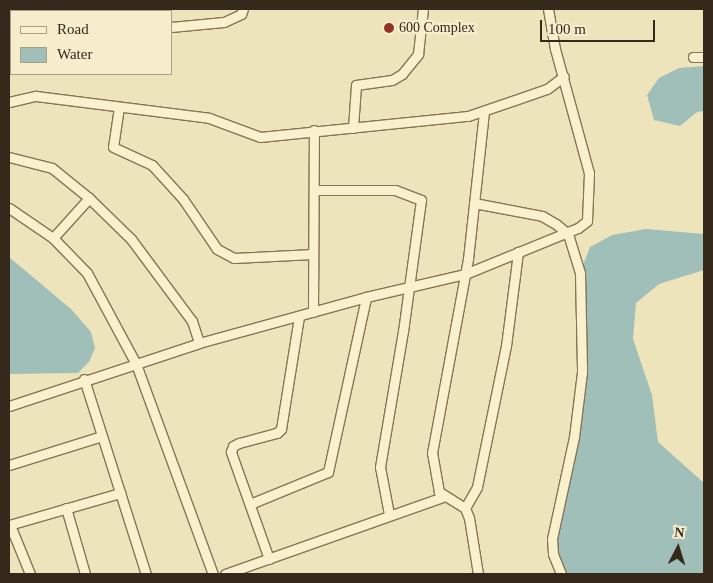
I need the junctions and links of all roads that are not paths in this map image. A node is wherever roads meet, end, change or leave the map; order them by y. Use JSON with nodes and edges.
{"nodes":[{"id":1,"x":243,"y":9,"type":"edge"},
{"id":2,"x":423,"y":9,"type":"edge"},
{"id":3,"x":548,"y":9,"type":"edge"},
{"id":4,"x":172,"y":27,"type":"edge"},
{"id":5,"x":694,"y":57,"type":"dead end"},
{"id":6,"x":704,"y":57,"type":"edge"},
{"id":7,"x":564,"y":76,"type":"junction"},
{"id":8,"x":9,"y":102,"type":"edge"},
{"id":9,"x":119,"y":107,"type":"junction"},
{"id":10,"x":484,"y":111,"type":"junction"},
{"id":11,"x":353,"y":128,"type":"junction"},
{"id":12,"x":314,"y":130,"type":"junction"},
{"id":13,"x":9,"y":156,"type":"edge"},
{"id":14,"x":315,"y":190,"type":"junction"},
{"id":15,"x":89,"y":198,"type":"junction"},
{"id":16,"x":474,"y":203,"type":"junction"},
{"id":17,"x":9,"y":208,"type":"edge"},
{"id":18,"x":568,"y":234,"type":"junction"},
{"id":19,"x":53,"y":238,"type":"junction"},
{"id":20,"x":518,"y":252,"type":"junction"},
{"id":21,"x":313,"y":254,"type":"junction"},
{"id":22,"x":465,"y":274,"type":"junction"},
{"id":23,"x":410,"y":286,"type":"junction"},
{"id":24,"x":366,"y":297,"type":"junction"},
{"id":25,"x":313,"y":312,"type":"junction"},
{"id":26,"x":299,"y":316,"type":"junction"},
{"id":27,"x":199,"y":343,"type":"junction"},
{"id":28,"x":136,"y":364,"type":"junction"},
{"id":29,"x":84,"y":379,"type":"junction"},
{"id":30,"x":9,"y":406,"type":"edge"},
{"id":31,"x":102,"y":436,"type":"junction"},
{"id":32,"x":9,"y":465,"type":"edge"},
{"id":33,"x":120,"y":493,"type":"junction"},
{"id":34,"x":443,"y":497,"type":"junction"},
{"id":35,"x":250,"y":504,"type":"junction"},
{"id":36,"x":66,"y":508,"type":"junction"},
{"id":37,"x":465,"y":508,"type":"junction"},
{"id":38,"x":389,"y":514,"type":"junction"},
{"id":39,"x":9,"y":525,"type":"edge"},
{"id":40,"x":269,"y":559,"type":"junction"},
{"id":41,"x":30,"y":574,"type":"edge"},
{"id":42,"x":85,"y":574,"type":"edge"},
{"id":43,"x":146,"y":574,"type":"edge"},
{"id":44,"x":213,"y":574,"type":"edge"},
{"id":45,"x":225,"y":574,"type":"edge"},
{"id":46,"x":478,"y":574,"type":"edge"},
{"id":47,"x":561,"y":574,"type":"edge"}],
"edges":[{"from":1,"to":4,"type":"street"},
{"from":2,"to":11,"type":"street"},
{"from":3,"to":7,"type":"street"},
{"from":5,"to":6,"type":"street"},
{"from":7,"to":10,"type":"street"},
{"from":7,"to":18,"type":"street"},
{"from":8,"to":9,"type":"street"},
{"from":9,"to":12,"type":"street"},
{"from":9,"to":21,"type":"street"},
{"from":10,"to":11,"type":"street"},
{"from":10,"to":16,"type":"street"},
{"from":11,"to":12,"type":"street"},
{"from":12,"to":14,"type":"street"},
{"from":13,"to":15,"type":"street"},
{"from":14,"to":21,"type":"street"},
{"from":14,"to":23,"type":"street"},
{"from":15,"to":19,"type":"street"},
{"from":15,"to":27,"type":"street"},
{"from":16,"to":18,"type":"street"},
{"from":16,"to":22,"type":"street"},
{"from":17,"to":19,"type":"street"},
{"from":18,"to":20,"type":"street"},
{"from":18,"to":47,"type":"street"},
{"from":19,"to":28,"type":"street"},
{"from":20,"to":22,"type":"street"},
{"from":20,"to":37,"type":"street"},
{"from":21,"to":25,"type":"street"},
{"from":22,"to":23,"type":"street"},
{"from":22,"to":34,"type":"street"},
{"from":23,"to":24,"type":"street"},
{"from":23,"to":38,"type":"street"},
{"from":24,"to":25,"type":"street"},
{"from":24,"to":35,"type":"street"},
{"from":25,"to":26,"type":"street"},
{"from":26,"to":27,"type":"street"},
{"from":26,"to":35,"type":"street"},
{"from":27,"to":28,"type":"street"},
{"from":28,"to":29,"type":"street"},
{"from":28,"to":44,"type":"street"},
{"from":29,"to":30,"type":"street"},
{"from":29,"to":31,"type":"street"},
{"from":31,"to":32,"type":"street"},
{"from":31,"to":33,"type":"street"},
{"from":33,"to":36,"type":"street"},
{"from":33,"to":43,"type":"street"},
{"from":34,"to":37,"type":"street"},
{"from":34,"to":38,"type":"street"},
{"from":35,"to":40,"type":"street"},
{"from":36,"to":39,"type":"street"},
{"from":36,"to":42,"type":"street"},
{"from":37,"to":46,"type":"street"},
{"from":38,"to":40,"type":"street"},
{"from":39,"to":41,"type":"street"},
{"from":40,"to":45,"type":"street"}]}
